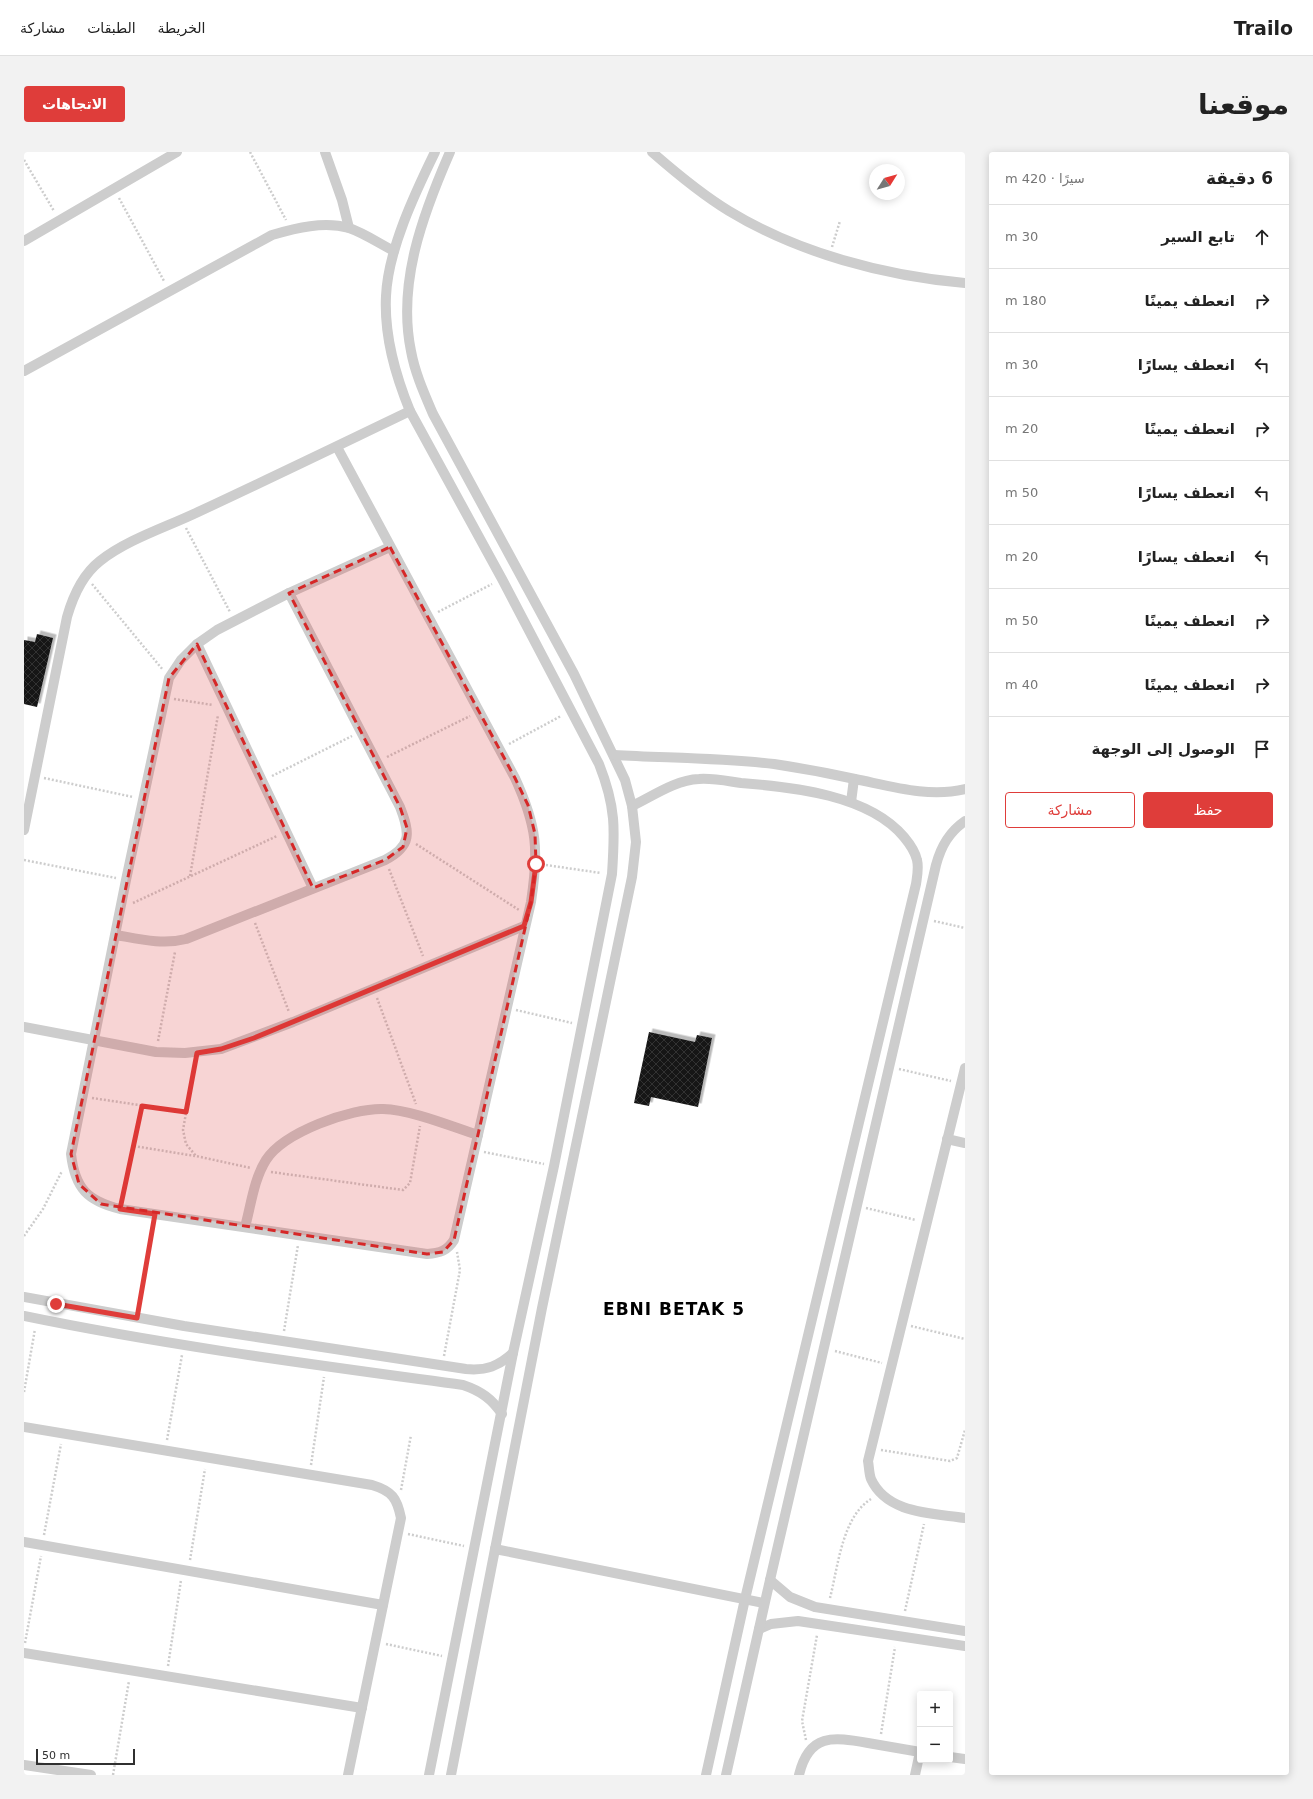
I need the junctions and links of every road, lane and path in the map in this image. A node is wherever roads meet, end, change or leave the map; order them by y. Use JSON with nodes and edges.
{"nodes":[{"id":1,"x":177,"y":152,"type":"edge"},
{"id":2,"x":250,"y":152,"type":"edge"},
{"id":3,"x":325,"y":152,"type":"edge"},
{"id":4,"x":434,"y":152,"type":"edge"},
{"id":5,"x":450,"y":152,"type":"edge"},
{"id":6,"x":652,"y":152,"type":"edge"},
{"id":7,"x":24,"y":160,"type":"edge"},
{"id":8,"x":114,"y":188,"type":"junction"},
{"id":9,"x":59,"y":221,"type":"junction"},
{"id":10,"x":840,"y":221,"type":"dead end"},
{"id":11,"x":349,"y":228,"type":"junction"},
{"id":12,"x":291,"y":229,"type":"junction"},
{"id":13,"x":24,"y":241,"type":"edge"},
{"id":14,"x":394,"y":251,"type":"junction"},
{"id":15,"x":829,"y":257,"type":"junction"},
{"id":16,"x":965,"y":282,"type":"edge"},
{"id":17,"x":169,"y":291,"type":"junction"},
{"id":18,"x":24,"y":371,"type":"edge"},
{"id":19,"x":410,"y":411,"type":"junction"},
{"id":20,"x":337,"y":447,"type":"junction"},
{"id":21,"x":182,"y":520,"type":"junction"},
{"id":22,"x":390,"y":546,"type":"junction"},
{"id":23,"x":85,"y":576,"type":"junction"},
{"id":24,"x":502,"y":579,"type":"junction"},
{"id":25,"x":289,"y":593,"type":"junction"},
{"id":26,"x":428,"y":617,"type":"junction"},
{"id":27,"x":234,"y":620,"type":"junction"},
{"id":28,"x":198,"y":644,"type":"junction"},
{"id":29,"x":170,"y":678,"type":"junction"},
{"id":30,"x":221,"y":694,"type":"junction"},
{"id":31,"x":165,"y":698,"type":"junction"},
{"id":32,"x":480,"y":711,"type":"junction"},
{"id":33,"x":570,"y":711,"type":"junction"},
{"id":34,"x":218,"y":713,"type":"dead end"},
{"id":35,"x":361,"y":731,"type":"junction"},
{"id":36,"x":500,"y":749,"type":"junction"},
{"id":37,"x":614,"y":755,"type":"junction"},
{"id":38,"x":377,"y":762,"type":"junction"},
{"id":39,"x":35,"y":776,"type":"junction"},
{"id":40,"x":854,"y":779,"type":"junction"},
{"id":41,"x":262,"y":780,"type":"junction"},
{"id":42,"x":965,"y":789,"type":"edge"},
{"id":43,"x":144,"y":799,"type":"junction"},
{"id":44,"x":851,"y":802,"type":"junction"},
{"id":45,"x":632,"y":806,"type":"junction"},
{"id":46,"x":965,"y":821,"type":"edge"},
{"id":47,"x":24,"y":830,"type":"edge"},
{"id":48,"x":287,"y":831,"type":"junction"},
{"id":49,"x":407,"y":838,"type":"junction"},
{"id":50,"x":24,"y":860,"type":"edge"},
{"id":51,"x":385,"y":860,"type":"junction"},
{"id":52,"x":536,"y":864,"type":"junction"},
{"id":53,"x":918,"y":870,"type":"junction"},
{"id":54,"x":612,"y":874,"type":"junction"},
{"id":55,"x":934,"y":874,"type":"junction"},
{"id":56,"x":190,"y":876,"type":"junction"},
{"id":57,"x":126,"y":880,"type":"junction"},
{"id":58,"x":313,"y":888,"type":"junction"},
{"id":59,"x":121,"y":908,"type":"junction"},
{"id":60,"x":252,"y":913,"type":"junction"},
{"id":61,"x":527,"y":915,"type":"junction"},
{"id":62,"x":924,"y":919,"type":"junction"},
{"id":63,"x":524,"y":926,"type":"junction"},
{"id":64,"x":965,"y":928,"type":"edge"},
{"id":65,"x":116,"y":936,"type":"junction"},
{"id":66,"x":176,"y":941,"type":"junction"},
{"id":67,"x":427,"y":966,"type":"junction"},
{"id":68,"x":373,"y":988,"type":"junction"},
{"id":69,"x":506,"y":1007,"type":"junction"},
{"id":70,"x":293,"y":1022,"type":"junction"},
{"id":71,"x":582,"y":1025,"type":"junction"},
{"id":72,"x":24,"y":1026,"type":"edge"},
{"id":73,"x":94,"y":1041,"type":"junction"},
{"id":74,"x":156,"y":1052,"type":"junction"},
{"id":75,"x":197,"y":1053,"type":"junction"},
{"id":76,"x":889,"y":1067,"type":"junction"},
{"id":77,"x":965,"y":1068,"type":"edge"},
{"id":78,"x":961,"y":1083,"type":"junction"},
{"id":79,"x":83,"y":1097,"type":"junction"},
{"id":80,"x":142,"y":1106,"type":"junction"},
{"id":81,"x":186,"y":1112,"type":"junction"},
{"id":82,"x":422,"y":1117,"type":"junction"},
{"id":83,"x":478,"y":1135,"type":"junction"},
{"id":84,"x":947,"y":1139,"type":"junction"},
{"id":85,"x":965,"y":1143,"type":"edge"},
{"id":86,"x":134,"y":1146,"type":"junction"},
{"id":87,"x":474,"y":1150,"type":"junction"},
{"id":88,"x":71,"y":1154,"type":"junction"},
{"id":89,"x":196,"y":1156,"type":"junction"},
{"id":90,"x":554,"y":1166,"type":"junction"},
{"id":91,"x":260,"y":1170,"type":"junction"},
{"id":92,"x":857,"y":1206,"type":"junction"},
{"id":93,"x":120,"y":1209,"type":"junction"},
{"id":94,"x":155,"y":1214,"type":"junction"},
{"id":95,"x":926,"y":1222,"type":"junction"},
{"id":96,"x":245,"y":1227,"type":"junction"},
{"id":97,"x":300,"y":1235,"type":"junction"},
{"id":98,"x":24,"y":1236,"type":"edge"},
{"id":99,"x":454,"y":1240,"type":"junction"},
{"id":100,"x":24,"y":1297,"type":"edge"},
{"id":101,"x":24,"y":1316,"type":"edge"},
{"id":102,"x":36,"y":1318,"type":"junction"},
{"id":103,"x":137,"y":1318,"type":"junction"},
{"id":104,"x":901,"y":1324,"type":"junction"},
{"id":105,"x":184,"y":1326,"type":"junction"},
{"id":106,"x":965,"y":1339,"type":"edge"},
{"id":107,"x":282,"y":1341,"type":"junction"},
{"id":108,"x":182,"y":1344,"type":"junction"},
{"id":109,"x":321,"y":1346,"type":"junction"},
{"id":110,"x":824,"y":1348,"type":"junction"},
{"id":111,"x":513,"y":1353,"type":"junction"},
{"id":112,"x":890,"y":1365,"type":"junction"},
{"id":113,"x":322,"y":1366,"type":"junction"},
{"id":114,"x":442,"y":1366,"type":"junction"},
{"id":115,"x":466,"y":1369,"type":"junction"},
{"id":116,"x":463,"y":1385,"type":"junction"},
{"id":117,"x":24,"y":1392,"type":"edge"},
{"id":118,"x":792,"y":1405,"type":"junction"},
{"id":119,"x":810,"y":1408,"type":"junction"},
{"id":120,"x":502,"y":1414,"type":"junction"},
{"id":121,"x":24,"y":1427,"type":"edge"},
{"id":122,"x":965,"y":1430,"type":"edge"},
{"id":123,"x":63,"y":1433,"type":"junction"},
{"id":124,"x":411,"y":1435,"type":"dead end"},
{"id":125,"x":870,"y":1448,"type":"junction"},
{"id":126,"x":166,"y":1450,"type":"junction"},
{"id":127,"x":207,"y":1457,"type":"junction"},
{"id":128,"x":310,"y":1474,"type":"junction"},
{"id":129,"x":880,"y":1493,"type":"junction"},
{"id":130,"x":398,"y":1504,"type":"junction"},
{"id":131,"x":926,"y":1512,"type":"junction"},
{"id":132,"x":965,"y":1518,"type":"edge"},
{"id":133,"x":398,"y":1532,"type":"junction"},
{"id":134,"x":24,"y":1542,"type":"edge"},
{"id":135,"x":43,"y":1545,"type":"junction"},
{"id":136,"x":475,"y":1548,"type":"junction"},
{"id":137,"x":495,"y":1549,"type":"junction"},
{"id":138,"x":185,"y":1570,"type":"junction"},
{"id":139,"x":770,"y":1580,"type":"junction"},
{"id":140,"x":745,"y":1599,"type":"junction"},
{"id":141,"x":764,"y":1603,"type":"junction"},
{"id":142,"x":383,"y":1605,"type":"junction"},
{"id":143,"x":816,"y":1607,"type":"junction"},
{"id":144,"x":827,"y":1609,"type":"junction"},
{"id":145,"x":903,"y":1621,"type":"junction"},
{"id":146,"x":816,"y":1624,"type":"junction"},
{"id":147,"x":759,"y":1629,"type":"junction"},
{"id":148,"x":965,"y":1631,"type":"edge"},
{"id":149,"x":896,"y":1636,"type":"junction"},
{"id":150,"x":376,"y":1642,"type":"junction"},
{"id":151,"x":965,"y":1646,"type":"edge"},
{"id":152,"x":24,"y":1649,"type":"edge"},
{"id":153,"x":24,"y":1653,"type":"edge"},
{"id":154,"x":453,"y":1658,"type":"junction"},
{"id":155,"x":130,"y":1670,"type":"junction"},
{"id":156,"x":167,"y":1676,"type":"junction"},
{"id":157,"x":362,"y":1708,"type":"junction"},
{"id":158,"x":879,"y":1745,"type":"junction"},
{"id":159,"x":811,"y":1749,"type":"junction"},
{"id":160,"x":917,"y":1751,"type":"edge"},
{"id":161,"x":953,"y":1757,"type":"edge"},
{"id":162,"x":965,"y":1759,"type":"edge"},
{"id":163,"x":918,"y":1763,"type":"edge"},
{"id":164,"x":24,"y":1765,"type":"edge"},
{"id":165,"x":92,"y":1775,"type":"edge"},
{"id":166,"x":113,"y":1775,"type":"edge"},
{"id":167,"x":348,"y":1775,"type":"edge"},
{"id":168,"x":430,"y":1775,"type":"edge"},
{"id":169,"x":451,"y":1775,"type":"edge"},
{"id":170,"x":706,"y":1775,"type":"edge"},
{"id":171,"x":726,"y":1775,"type":"edge"},
{"id":172,"x":799,"y":1775,"type":"edge"},
{"id":173,"x":915,"y":1775,"type":"edge"}],
"edges":[{"from":1,"to":8,"type":"street"},
{"from":2,"to":12,"type":"path"},
{"from":3,"to":11,"type":"street"},
{"from":4,"to":14,"type":"street"},
{"from":5,"to":37,"type":"street"},
{"from":6,"to":15,"type":"street"},
{"from":7,"to":9,"type":"path"},
{"from":8,"to":9,"type":"street"},
{"from":8,"to":17,"type":"path"},
{"from":9,"to":13,"type":"street"},
{"from":10,"to":15,"type":"path"},
{"from":11,"to":12,"type":"street"},
{"from":11,"to":14,"type":"street"},
{"from":12,"to":17,"type":"street"},
{"from":14,"to":19,"type":"street"},
{"from":15,"to":16,"type":"street"},
{"from":17,"to":18,"type":"street"},
{"from":19,"to":20,"type":"street"},
{"from":19,"to":24,"type":"street"},
{"from":20,"to":21,"type":"street"},
{"from":20,"to":22,"type":"street"},
{"from":21,"to":23,"type":"street"},
{"from":21,"to":27,"type":"path"},
{"from":22,"to":25,"type":"street"},
{"from":22,"to":26,"type":"street"},
{"from":23,"to":29,"type":"path"},
{"from":23,"to":39,"type":"street"},
{"from":24,"to":26,"type":"path"},
{"from":24,"to":33,"type":"street"},
{"from":25,"to":27,"type":"street"},
{"from":25,"to":35,"type":"street"},
{"from":26,"to":32,"type":"street"},
{"from":27,"to":28,"type":"street"},
{"from":28,"to":29,"type":"street"},
{"from":28,"to":30,"type":"street"},
{"from":29,"to":31,"type":"street"},
{"from":30,"to":31,"type":"path"},
{"from":30,"to":41,"type":"street"},
{"from":31,"to":43,"type":"street"},
{"from":32,"to":36,"type":"street"},
{"from":32,"to":38,"type":"path"},
{"from":33,"to":36,"type":"path"},
{"from":33,"to":54,"type":"street"},
{"from":34,"to":56,"type":"path"},
{"from":35,"to":38,"type":"street"},
{"from":35,"to":41,"type":"path"},
{"from":36,"to":52,"type":"street"},
{"from":37,"to":40,"type":"street"},
{"from":37,"to":45,"type":"street"},
{"from":38,"to":49,"type":"street"},
{"from":39,"to":43,"type":"path"},
{"from":39,"to":47,"type":"street"},
{"from":40,"to":42,"type":"street"},
{"from":40,"to":44,"type":"street"},
{"from":41,"to":48,"type":"street"},
{"from":43,"to":57,"type":"street"},
{"from":44,"to":45,"type":"street"},
{"from":44,"to":53,"type":"street"},
{"from":45,"to":137,"type":"street"},
{"from":46,"to":55,"type":"street"},
{"from":48,"to":56,"type":"path"},
{"from":48,"to":58,"type":"street"},
{"from":49,"to":51,"type":"street"},
{"from":49,"to":61,"type":"path"},
{"from":50,"to":57,"type":"path"},
{"from":51,"to":58,"type":"street"},
{"from":51,"to":67,"type":"path"},
{"from":52,"to":54,"type":"path"},
{"from":52,"to":61,"type":"street"},
{"from":53,"to":55,"type":"street"},
{"from":53,"to":118,"type":"street"},
{"from":54,"to":71,"type":"street"},
{"from":55,"to":62,"type":"street"},
{"from":56,"to":59,"type":"path"},
{"from":57,"to":59,"type":"street"},
{"from":58,"to":60,"type":"street"},
{"from":59,"to":65,"type":"street"},
{"from":60,"to":66,"type":"street"},
{"from":60,"to":70,"type":"path"},
{"from":61,"to":63,"type":"street"},
{"from":62,"to":64,"type":"path"},
{"from":62,"to":76,"type":"street"},
{"from":63,"to":67,"type":"street"},
{"from":63,"to":69,"type":"street"},
{"from":65,"to":66,"type":"street"},
{"from":65,"to":73,"type":"street"},
{"from":66,"to":74,"type":"path"},
{"from":67,"to":68,"type":"street"},
{"from":68,"to":70,"type":"street"},
{"from":68,"to":82,"type":"path"},
{"from":69,"to":71,"type":"path"},
{"from":69,"to":83,"type":"street"},
{"from":70,"to":75,"type":"street"},
{"from":71,"to":90,"type":"street"},
{"from":72,"to":73,"type":"street"},
{"from":73,"to":74,"type":"street"},
{"from":73,"to":79,"type":"street"},
{"from":74,"to":75,"type":"street"},
{"from":75,"to":81,"type":"path"},
{"from":76,"to":78,"type":"path"},
{"from":76,"to":92,"type":"street"},
{"from":77,"to":78,"type":"street"},
{"from":78,"to":84,"type":"street"},
{"from":79,"to":80,"type":"path"},
{"from":79,"to":88,"type":"street"},
{"from":80,"to":81,"type":"path"},
{"from":80,"to":86,"type":"path"},
{"from":81,"to":89,"type":"path"},
{"from":82,"to":83,"type":"street"},
{"from":82,"to":91,"type":"street"},
{"from":82,"to":91,"type":"path"},
{"from":83,"to":87,"type":"street"},
{"from":84,"to":85,"type":"street"},
{"from":84,"to":95,"type":"street"},
{"from":86,"to":89,"type":"path"},
{"from":86,"to":93,"type":"path"},
{"from":87,"to":90,"type":"path"},
{"from":87,"to":99,"type":"street"},
{"from":88,"to":93,"type":"street"},
{"from":88,"to":98,"type":"path"},
{"from":89,"to":91,"type":"path"},
{"from":90,"to":111,"type":"street"},
{"from":91,"to":96,"type":"street"},
{"from":92,"to":95,"type":"path"},
{"from":92,"to":110,"type":"street"},
{"from":93,"to":94,"type":"street"},
{"from":94,"to":96,"type":"street"},
{"from":94,"to":103,"type":"path"},
{"from":95,"to":104,"type":"street"},
{"from":96,"to":97,"type":"street"},
{"from":97,"to":99,"type":"street"},
{"from":97,"to":107,"type":"path"},
{"from":99,"to":114,"type":"path"},
{"from":100,"to":103,"type":"street"},
{"from":101,"to":102,"type":"street"},
{"from":102,"to":108,"type":"street"},
{"from":102,"to":117,"type":"path"},
{"from":103,"to":105,"type":"street"},
{"from":104,"to":106,"type":"path"},
{"from":104,"to":112,"type":"street"},
{"from":105,"to":107,"type":"street"},
{"from":105,"to":108,"type":"street"},
{"from":107,"to":109,"type":"street"},
{"from":108,"to":113,"type":"street"},
{"from":108,"to":126,"type":"path"},
{"from":109,"to":113,"type":"street"},
{"from":109,"to":114,"type":"street"},
{"from":110,"to":112,"type":"path"},
{"from":110,"to":119,"type":"street"},
{"from":111,"to":115,"type":"street"},
{"from":111,"to":120,"type":"street"},
{"from":112,"to":125,"type":"street"},
{"from":113,"to":116,"type":"street"},
{"from":113,"to":128,"type":"path"},
{"from":114,"to":115,"type":"street"},
{"from":115,"to":116,"type":"street"},
{"from":116,"to":120,"type":"street"},
{"from":118,"to":119,"type":"street"},
{"from":118,"to":140,"type":"street"},
{"from":119,"to":139,"type":"street"},
{"from":120,"to":136,"type":"street"},
{"from":121,"to":123,"type":"street"},
{"from":122,"to":125,"type":"path"},
{"from":123,"to":126,"type":"street"},
{"from":123,"to":135,"type":"path"},
{"from":124,"to":130,"type":"path"},
{"from":125,"to":129,"type":"street"},
{"from":126,"to":127,"type":"street"},
{"from":127,"to":128,"type":"street"},
{"from":127,"to":138,"type":"path"},
{"from":128,"to":130,"type":"street"},
{"from":129,"to":131,"type":"street"},
{"from":129,"to":144,"type":"path"},
{"from":130,"to":133,"type":"street"},
{"from":131,"to":132,"type":"street"},
{"from":131,"to":145,"type":"path"},
{"from":133,"to":136,"type":"path"},
{"from":133,"to":142,"type":"street"},
{"from":134,"to":135,"type":"street"},
{"from":135,"to":138,"type":"street"},
{"from":135,"to":152,"type":"path"},
{"from":136,"to":154,"type":"street"},
{"from":137,"to":140,"type":"street"},
{"from":137,"to":169,"type":"street"},
{"from":138,"to":142,"type":"street"},
{"from":138,"to":156,"type":"path"},
{"from":139,"to":141,"type":"street"},
{"from":139,"to":143,"type":"street"},
{"from":140,"to":141,"type":"street"},
{"from":140,"to":170,"type":"street"},
{"from":141,"to":147,"type":"street"},
{"from":142,"to":150,"type":"street"},
{"from":143,"to":144,"type":"street"},
{"from":143,"to":146,"type":"street"},
{"from":144,"to":145,"type":"street"},
{"from":145,"to":148,"type":"street"},
{"from":146,"to":147,"type":"street"},
{"from":146,"to":149,"type":"street"},
{"from":146,"to":159,"type":"path"},
{"from":147,"to":171,"type":"street"},
{"from":149,"to":151,"type":"street"},
{"from":149,"to":158,"type":"path"},
{"from":150,"to":154,"type":"path"},
{"from":150,"to":157,"type":"street"},
{"from":153,"to":155,"type":"street"},
{"from":154,"to":168,"type":"street"},
{"from":155,"to":156,"type":"street"},
{"from":155,"to":166,"type":"path"},
{"from":156,"to":157,"type":"street"},
{"from":157,"to":167,"type":"street"},
{"from":158,"to":159,"type":"street"},
{"from":158,"to":160,"type":"street"},
{"from":159,"to":172,"type":"street"},
{"from":161,"to":162,"type":"street"},
{"from":163,"to":173,"type":"street"},
{"from":164,"to":165,"type":"street"}]}
